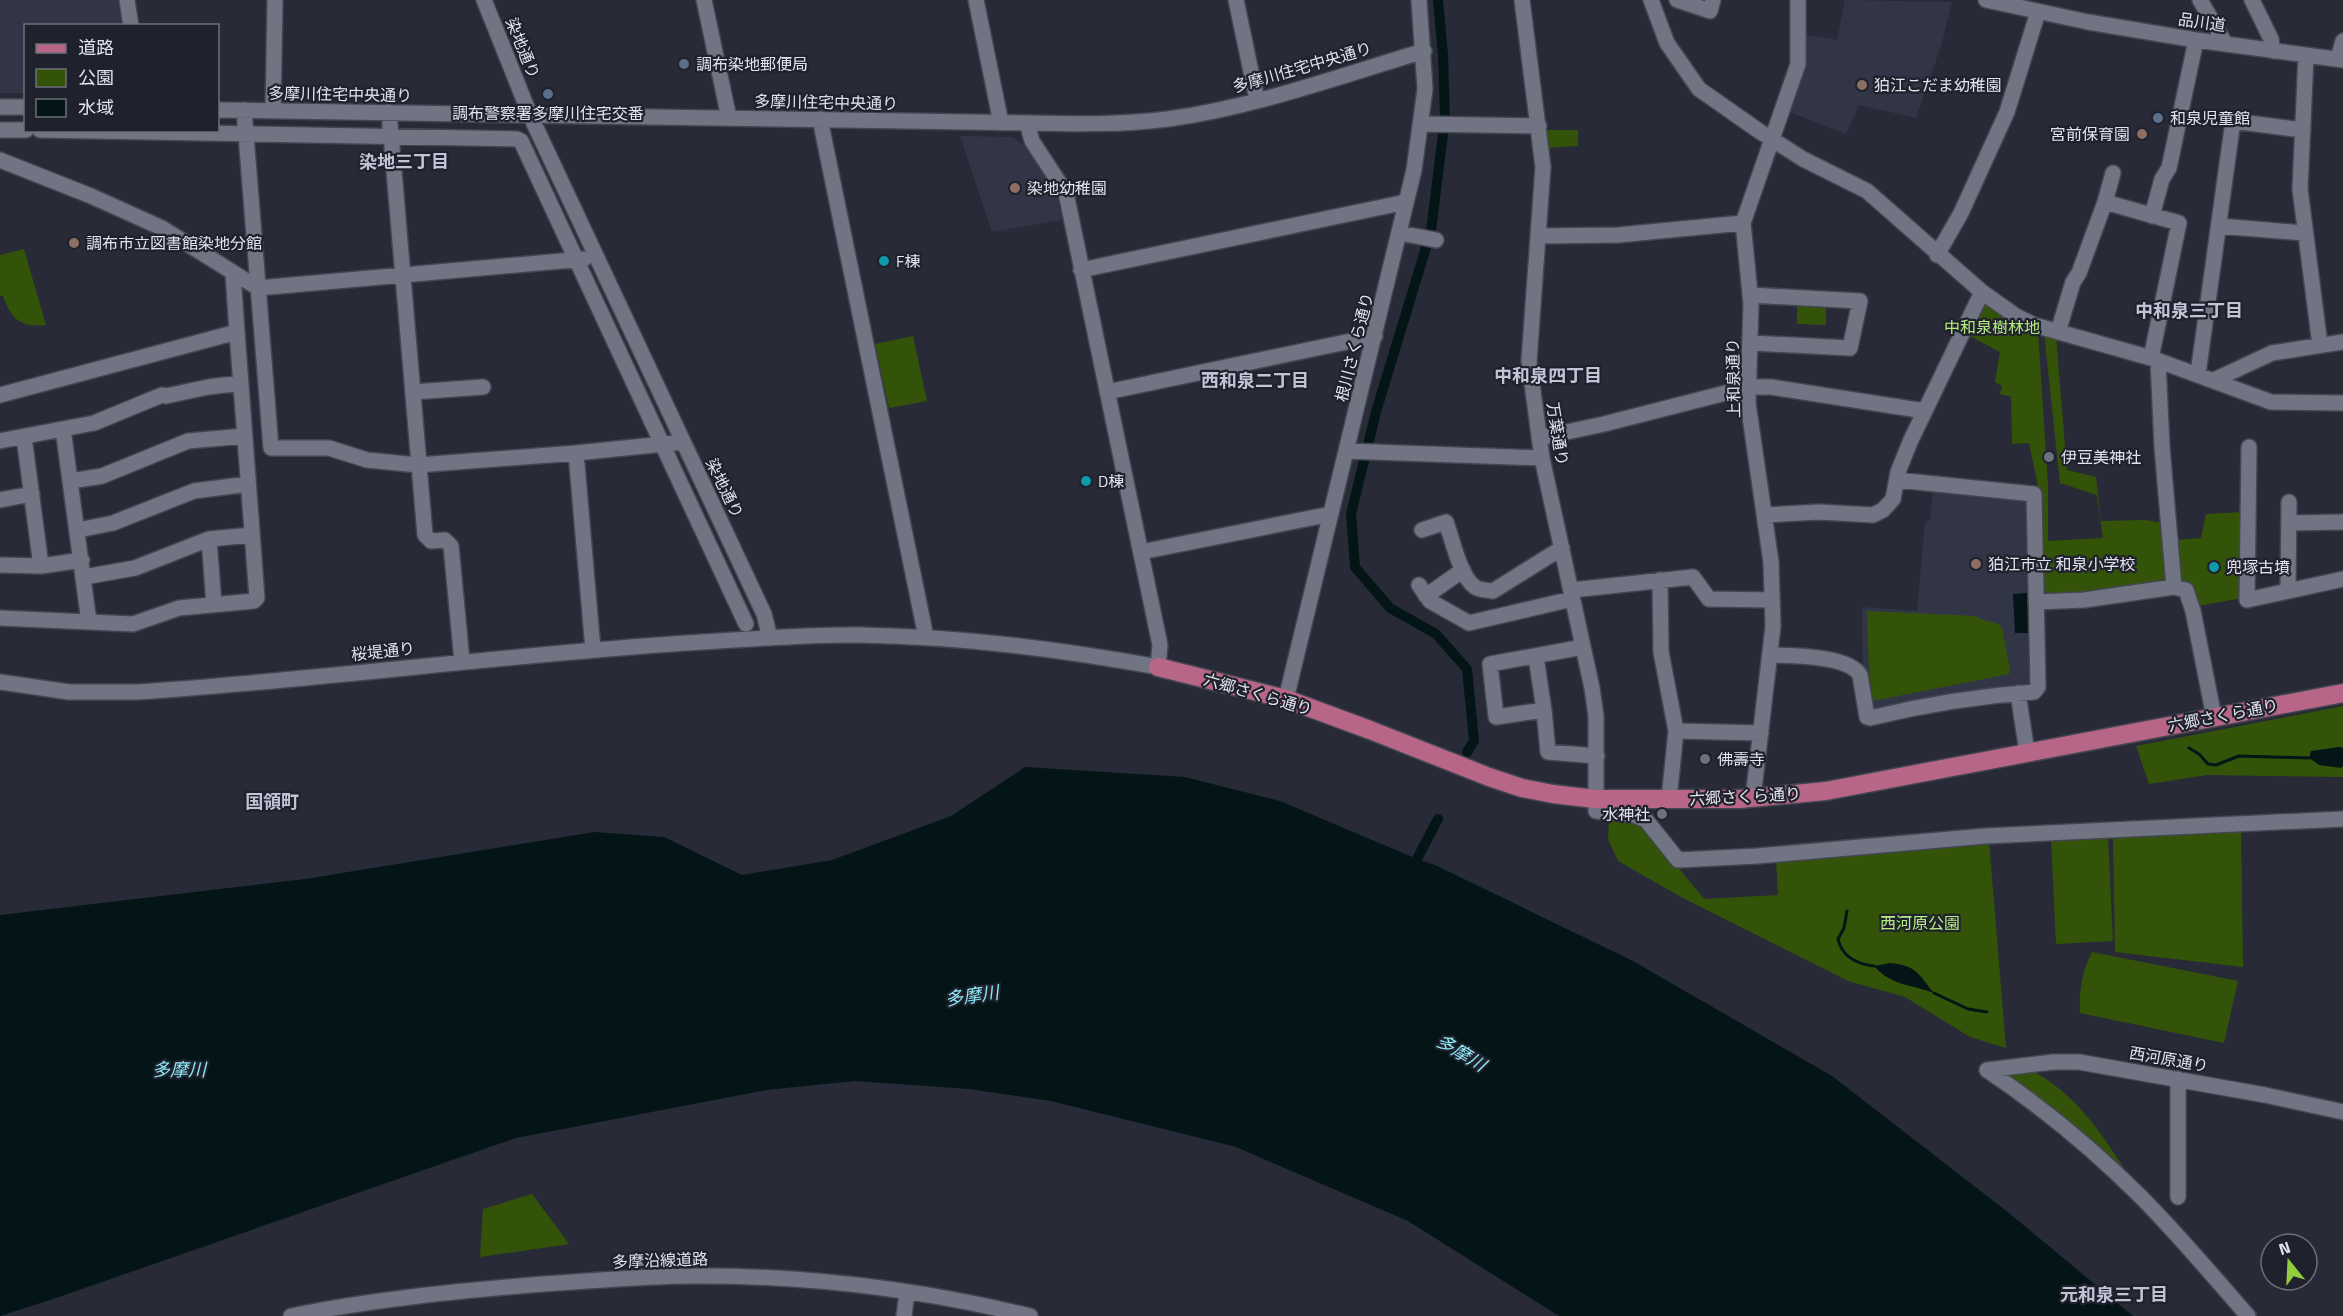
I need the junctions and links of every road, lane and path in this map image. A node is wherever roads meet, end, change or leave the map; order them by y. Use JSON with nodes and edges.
{"nodes":[{"id":1,"x":127,"y":0,"type":"edge"},
{"id":2,"x":275,"y":0,"type":"edge"},
{"id":3,"x":484,"y":0,"type":"edge"},
{"id":4,"x":704,"y":0,"type":"edge"},
{"id":5,"x":976,"y":0,"type":"edge"},
{"id":6,"x":1236,"y":0,"type":"edge"},
{"id":7,"x":1419,"y":0,"type":"edge"},
{"id":8,"x":1522,"y":0,"type":"edge"},
{"id":9,"x":1651,"y":0,"type":"edge"},
{"id":10,"x":1677,"y":0,"type":"edge"},
{"id":11,"x":1713,"y":0,"type":"edge"},
{"id":12,"x":1798,"y":0,"type":"edge"},
{"id":13,"x":1986,"y":0,"type":"edge"},
{"id":14,"x":2200,"y":0,"type":"edge"},
{"id":15,"x":2252,"y":0,"type":"edge"},
{"id":16,"x":2038,"y":12,"type":"junction"},
{"id":17,"x":131,"y":24,"type":"edge"},
{"id":18,"x":2196,"y":40,"type":"junction"},
{"id":19,"x":2343,"y":41,"type":"edge"},
{"id":20,"x":2225,"y":43,"type":"junction"},
{"id":21,"x":1424,"y":51,"type":"junction"},
{"id":22,"x":2273,"y":51,"type":"junction"},
{"id":23,"x":2306,"y":56,"type":"junction"},
{"id":24,"x":2340,"y":60,"type":"edge"},
{"id":25,"x":1257,"y":100,"type":"junction"},
{"id":26,"x":0,"y":107,"type":"edge"},
{"id":27,"x":24,"y":107,"type":"edge"},
{"id":28,"x":219,"y":110,"type":"edge"},
{"id":29,"x":244,"y":110,"type":"junction"},
{"id":30,"x":273,"y":111,"type":"junction"},
{"id":31,"x":389,"y":112,"type":"junction"},
{"id":32,"x":530,"y":115,"type":"junction"},
{"id":33,"x":729,"y":118,"type":"junction"},
{"id":34,"x":820,"y":119,"type":"junction"},
{"id":35,"x":1001,"y":123,"type":"junction"},
{"id":36,"x":1027,"y":123,"type":"junction"},
{"id":37,"x":1428,"y":124,"type":"junction"},
{"id":38,"x":1539,"y":126,"type":"junction"},
{"id":39,"x":0,"y":130,"type":"edge"},
{"id":40,"x":24,"y":130,"type":"edge"},
{"id":41,"x":2303,"y":130,"type":"junction"},
{"id":42,"x":122,"y":132,"type":"edge"},
{"id":43,"x":246,"y":135,"type":"junction"},
{"id":44,"x":391,"y":137,"type":"junction"},
{"id":45,"x":1771,"y":139,"type":"junction"},
{"id":46,"x":0,"y":160,"type":"edge"},
{"id":47,"x":2113,"y":173,"type":"dead end"},
{"id":48,"x":1406,"y":202,"type":"junction"},
{"id":49,"x":2105,"y":202,"type":"junction"},
{"id":50,"x":2152,"y":216,"type":"junction"},
{"id":51,"x":1743,"y":223,"type":"junction"},
{"id":52,"x":2219,"y":226,"type":"junction"},
{"id":53,"x":1400,"y":232,"type":"junction"},
{"id":54,"x":2304,"y":233,"type":"junction"},
{"id":55,"x":1539,"y":236,"type":"junction"},
{"id":56,"x":1430,"y":239,"type":"dead end"},
{"id":57,"x":596,"y":255,"type":"junction"},
{"id":58,"x":1937,"y":255,"type":"junction"},
{"id":59,"x":576,"y":260,"type":"junction"},
{"id":60,"x":1081,"y":270,"type":"junction"},
{"id":61,"x":233,"y":274,"type":"junction"},
{"id":62,"x":403,"y":276,"type":"junction"},
{"id":63,"x":258,"y":288,"type":"junction"},
{"id":64,"x":1982,"y":292,"type":"junction"},
{"id":65,"x":1750,"y":295,"type":"junction"},
{"id":66,"x":237,"y":332,"type":"junction"},
{"id":67,"x":2058,"y":332,"type":"junction"},
{"id":68,"x":1375,"y":336,"type":"junction"},
{"id":69,"x":2343,"y":342,"type":"edge"},
{"id":70,"x":1751,"y":343,"type":"junction"},
{"id":71,"x":2320,"y":345,"type":"junction"},
{"id":72,"x":2155,"y":359,"type":"junction"},
{"id":73,"x":2198,"y":374,"type":"junction"},
{"id":74,"x":2214,"y":380,"type":"junction"},
{"id":75,"x":241,"y":383,"type":"junction"},
{"id":76,"x":483,"y":387,"type":"dead end"},
{"id":77,"x":1749,"y":387,"type":"junction"},
{"id":78,"x":413,"y":392,"type":"junction"},
{"id":79,"x":1107,"y":392,"type":"junction"},
{"id":80,"x":0,"y":395,"type":"edge"},
{"id":81,"x":2343,"y":403,"type":"edge"},
{"id":82,"x":1925,"y":411,"type":"junction"},
{"id":83,"x":63,"y":429,"type":"junction"},
{"id":84,"x":245,"y":436,"type":"junction"},
{"id":85,"x":24,"y":437,"type":"junction"},
{"id":86,"x":1539,"y":438,"type":"junction"},
{"id":87,"x":0,"y":441,"type":"edge"},
{"id":88,"x":683,"y":442,"type":"junction"},
{"id":89,"x":661,"y":445,"type":"junction"},
{"id":90,"x":2249,"y":447,"type":"dead end"},
{"id":91,"x":1360,"y":452,"type":"junction"},
{"id":92,"x":576,"y":453,"type":"junction"},
{"id":93,"x":1542,"y":458,"type":"junction"},
{"id":94,"x":418,"y":465,"type":"junction"},
{"id":95,"x":71,"y":480,"type":"junction"},
{"id":96,"x":1897,"y":480,"type":"junction"},
{"id":97,"x":248,"y":484,"type":"junction"},
{"id":98,"x":32,"y":494,"type":"junction"},
{"id":99,"x":0,"y":500,"type":"edge"},
{"id":100,"x":2289,"y":502,"type":"dead end"},
{"id":101,"x":1331,"y":514,"type":"junction"},
{"id":102,"x":1765,"y":515,"type":"junction"},
{"id":103,"x":2343,"y":522,"type":"edge"},
{"id":104,"x":2289,"y":523,"type":"junction"},
{"id":105,"x":78,"y":530,"type":"junction"},
{"id":106,"x":1422,"y":530,"type":"dead end"},
{"id":107,"x":252,"y":535,"type":"junction"},
{"id":108,"x":209,"y":539,"type":"junction"},
{"id":109,"x":1562,"y":548,"type":"junction"},
{"id":110,"x":1141,"y":552,"type":"junction"},
{"id":111,"x":82,"y":560,"type":"junction"},
{"id":112,"x":0,"y":565,"type":"edge"},
{"id":113,"x":41,"y":566,"type":"junction"},
{"id":114,"x":1462,"y":570,"type":"junction"},
{"id":115,"x":84,"y":577,"type":"junction"},
{"id":116,"x":2343,"y":579,"type":"edge"},
{"id":117,"x":1660,"y":580,"type":"junction"},
{"id":118,"x":2174,"y":587,"type":"junction"},
{"id":119,"x":2288,"y":589,"type":"junction"},
{"id":120,"x":1572,"y":595,"type":"junction"},
{"id":121,"x":1772,"y":600,"type":"junction"},
{"id":122,"x":2036,"y":602,"type":"junction"},
{"id":123,"x":214,"y":605,"type":"junction"},
{"id":124,"x":0,"y":618,"type":"edge"},
{"id":125,"x":88,"y":622,"type":"junction"},
{"id":126,"x":746,"y":624,"type":"dead end"},
{"id":127,"x":926,"y":637,"type":"junction"},
{"id":128,"x":770,"y":638,"type":"junction"},
{"id":129,"x":1583,"y":647,"type":"junction"},
{"id":130,"x":593,"y":650,"type":"junction"},
{"id":131,"x":1771,"y":655,"type":"junction"},
{"id":132,"x":1536,"y":657,"type":"junction"},
{"id":133,"x":462,"y":661,"type":"junction"},
{"id":134,"x":1158,"y":667,"type":"junction"},
{"id":135,"x":0,"y":682,"type":"edge"},
{"id":136,"x":2019,"y":693,"type":"junction"},
{"id":137,"x":2343,"y":693,"type":"edge"},
{"id":138,"x":1286,"y":699,"type":"junction"},
{"id":139,"x":1544,"y":710,"type":"junction"},
{"id":140,"x":2214,"y":717,"type":"junction"},
{"id":141,"x":1676,"y":731,"type":"junction"},
{"id":142,"x":1761,"y":733,"type":"junction"},
{"id":143,"x":2027,"y":752,"type":"junction"},
{"id":144,"x":1597,"y":756,"type":"junction"},
{"id":145,"x":1754,"y":798,"type":"junction"},
{"id":146,"x":1595,"y":799,"type":"junction"},
{"id":147,"x":1669,"y":799,"type":"junction"},
{"id":148,"x":2343,"y":819,"type":"edge"},
{"id":149,"x":2178,"y":1079,"type":"junction"},
{"id":150,"x":2343,"y":1112,"type":"edge"},
{"id":151,"x":2178,"y":1197,"type":"dead end"},
{"id":152,"x":907,"y":1292,"type":"junction"},
{"id":153,"x":298,"y":1315,"type":"edge"},
{"id":154,"x":904,"y":1316,"type":"edge"},
{"id":155,"x":1030,"y":1316,"type":"edge"},
{"id":156,"x":2248,"y":1316,"type":"edge"}],
"edges":[{"from":1,"to":17,"type":"street"},
{"from":2,"to":30,"type":"street"},
{"from":3,"to":32,"type":"street","name":"染地通り"},
{"from":4,"to":33,"type":"street"},
{"from":5,"to":35,"type":"street"},
{"from":6,"to":25,"type":"street"},
{"from":7,"to":21,"type":"street","name":"根川さくら通り"},
{"from":8,"to":38,"type":"street","name":"万葉通り"},
{"from":9,"to":45,"type":"street"},
{"from":10,"to":11,"type":"street"},
{"from":12,"to":45,"type":"street","name":"上和泉通り"},
{"from":13,"to":16,"type":"street","name":"品川道"},
{"from":14,"to":20,"type":"street"},
{"from":15,"to":22,"type":"street"},
{"from":16,"to":18,"type":"street","name":"品川道"},
{"from":16,"to":58,"type":"street"},
{"from":18,"to":20,"type":"street","name":"品川道"},
{"from":18,"to":50,"type":"street"},
{"from":19,"to":24,"type":"street"},
{"from":20,"to":22,"type":"street","name":"品川道"},
{"from":21,"to":25,"type":"street","name":"多摩川住宅中央通り"},
{"from":21,"to":37,"type":"street","name":"根川さくら通り"},
{"from":22,"to":23,"type":"street","name":"品川道"},
{"from":23,"to":24,"type":"street","name":"品川道"},
{"from":23,"to":41,"type":"street"},
{"from":25,"to":36,"type":"street","name":"多摩川住宅中央通り"},
{"from":26,"to":27,"type":"street"},
{"from":28,"to":29,"type":"street","name":"多摩川住宅中央通り"},
{"from":29,"to":30,"type":"street","name":"多摩川住宅中央通り"},
{"from":29,"to":43,"type":"street"},
{"from":30,"to":31,"type":"street","name":"多摩川住宅中央通り"},
{"from":31,"to":32,"type":"street","name":"多摩川住宅中央通り"},
{"from":31,"to":44,"type":"street"},
{"from":32,"to":33,"type":"street","name":"多摩川住宅中央通り"},
{"from":32,"to":57,"type":"street","name":"染地通り"},
{"from":33,"to":34,"type":"street","name":"多摩川住宅中央通り"},
{"from":34,"to":35,"type":"street","name":"多摩川住宅中央通り"},
{"from":34,"to":127,"type":"street"},
{"from":35,"to":36,"type":"street","name":"多摩川住宅中央通り"},
{"from":36,"to":60,"type":"street"},
{"from":37,"to":38,"type":"street"},
{"from":37,"to":48,"type":"street","name":"根川さくら通り"},
{"from":38,"to":55,"type":"street","name":"万葉通り"},
{"from":39,"to":40,"type":"street"},
{"from":41,"to":52,"type":"street"},
{"from":41,"to":54,"type":"street"},
{"from":42,"to":43,"type":"street"},
{"from":43,"to":44,"type":"street"},
{"from":43,"to":63,"type":"street"},
{"from":44,"to":59,"type":"street"},
{"from":44,"to":62,"type":"street"},
{"from":45,"to":51,"type":"street","name":"上和泉通り"},
{"from":45,"to":58,"type":"street"},
{"from":46,"to":61,"type":"street"},
{"from":47,"to":49,"type":"street"},
{"from":48,"to":53,"type":"street","name":"根川さくら通り"},
{"from":48,"to":60,"type":"street"},
{"from":49,"to":50,"type":"street"},
{"from":49,"to":67,"type":"street"},
{"from":50,"to":72,"type":"street"},
{"from":51,"to":55,"type":"street"},
{"from":51,"to":65,"type":"street","name":"上和泉通り"},
{"from":52,"to":54,"type":"street"},
{"from":52,"to":73,"type":"street"},
{"from":53,"to":56,"type":"street"},
{"from":53,"to":68,"type":"street","name":"根川さくら通り"},
{"from":54,"to":71,"type":"street"},
{"from":55,"to":86,"type":"street","name":"万葉通り"},
{"from":57,"to":59,"type":"street"},
{"from":57,"to":88,"type":"street","name":"染地通り"},
{"from":58,"to":64,"type":"street"},
{"from":59,"to":62,"type":"street"},
{"from":59,"to":89,"type":"street"},
{"from":60,"to":79,"type":"street"},
{"from":61,"to":63,"type":"street"},
{"from":61,"to":66,"type":"street"},
{"from":62,"to":63,"type":"street"},
{"from":62,"to":78,"type":"street"},
{"from":63,"to":94,"type":"street"},
{"from":64,"to":67,"type":"street"},
{"from":64,"to":82,"type":"street"},
{"from":65,"to":70,"type":"street","name":"上和泉通り"},
{"from":65,"to":70,"type":"street"},
{"from":66,"to":75,"type":"street"},
{"from":66,"to":80,"type":"street"},
{"from":67,"to":72,"type":"street"},
{"from":68,"to":79,"type":"street"},
{"from":68,"to":91,"type":"street","name":"根川さくら通り"},
{"from":69,"to":71,"type":"street"},
{"from":70,"to":77,"type":"street","name":"上和泉通り"},
{"from":71,"to":74,"type":"street"},
{"from":72,"to":73,"type":"street"},
{"from":72,"to":118,"type":"street"},
{"from":73,"to":74,"type":"street"},
{"from":74,"to":81,"type":"street"},
{"from":75,"to":83,"type":"street"},
{"from":75,"to":84,"type":"street"},
{"from":76,"to":78,"type":"street"},
{"from":77,"to":82,"type":"street"},
{"from":77,"to":86,"type":"street"},
{"from":77,"to":102,"type":"street","name":"上和泉通り"},
{"from":78,"to":94,"type":"street"},
{"from":79,"to":110,"type":"street"},
{"from":82,"to":96,"type":"street"},
{"from":83,"to":85,"type":"street"},
{"from":83,"to":95,"type":"street"},
{"from":84,"to":95,"type":"street"},
{"from":84,"to":97,"type":"street"},
{"from":85,"to":87,"type":"street"},
{"from":85,"to":98,"type":"street"},
{"from":86,"to":93,"type":"street","name":"万葉通り"},
{"from":88,"to":89,"type":"street"},
{"from":88,"to":128,"type":"street","name":"染地通り"},
{"from":89,"to":92,"type":"street"},
{"from":89,"to":126,"type":"street"},
{"from":90,"to":119,"type":"street"},
{"from":91,"to":93,"type":"street"},
{"from":91,"to":101,"type":"street","name":"根川さくら通り"},
{"from":92,"to":94,"type":"street"},
{"from":92,"to":130,"type":"street"},
{"from":93,"to":109,"type":"street","name":"万葉通り"},
{"from":94,"to":133,"type":"street"},
{"from":95,"to":105,"type":"street"},
{"from":96,"to":102,"type":"street"},
{"from":96,"to":122,"type":"street"},
{"from":97,"to":105,"type":"street"},
{"from":97,"to":107,"type":"street"},
{"from":98,"to":99,"type":"street"},
{"from":98,"to":113,"type":"street"},
{"from":100,"to":104,"type":"street"},
{"from":101,"to":110,"type":"street"},
{"from":101,"to":138,"type":"street","name":"根川さくら通り"},
{"from":102,"to":121,"type":"street","name":"上和泉通り"},
{"from":103,"to":104,"type":"street"},
{"from":104,"to":119,"type":"street"},
{"from":105,"to":111,"type":"street"},
{"from":106,"to":114,"type":"street"},
{"from":107,"to":108,"type":"street"},
{"from":107,"to":123,"type":"street"},
{"from":108,"to":115,"type":"street"},
{"from":108,"to":123,"type":"street"},
{"from":109,"to":114,"type":"street"},
{"from":109,"to":120,"type":"street","name":"万葉通り"},
{"from":110,"to":134,"type":"street"},
{"from":111,"to":113,"type":"street"},
{"from":111,"to":115,"type":"street"},
{"from":112,"to":113,"type":"street"},
{"from":114,"to":120,"type":"street"},
{"from":115,"to":125,"type":"street"},
{"from":116,"to":119,"type":"street"},
{"from":117,"to":120,"type":"street"},
{"from":117,"to":121,"type":"street"},
{"from":117,"to":141,"type":"street"},
{"from":118,"to":122,"type":"street"},
{"from":118,"to":140,"type":"street"},
{"from":120,"to":129,"type":"street","name":"万葉通り"},
{"from":121,"to":131,"type":"street","name":"上和泉通り"},
{"from":122,"to":136,"type":"street"},
{"from":123,"to":125,"type":"street"},
{"from":124,"to":125,"type":"street"},
{"from":127,"to":128,"type":"street"},
{"from":127,"to":134,"type":"street"},
{"from":128,"to":130,"type":"street","name":"桜堤通り"},
{"from":129,"to":132,"type":"street"},
{"from":129,"to":144,"type":"street","name":"万葉通り"},
{"from":130,"to":133,"type":"street","name":"桜堤通り"},
{"from":131,"to":136,"type":"street"},
{"from":131,"to":142,"type":"street","name":"上和泉通り"},
{"from":132,"to":139,"type":"street"},
{"from":132,"to":139,"type":"street"},
{"from":133,"to":135,"type":"street","name":"桜堤通り"},
{"from":134,"to":138,"type":"main road","name":"六郷さくら通り"},
{"from":136,"to":143,"type":"street"},
{"from":137,"to":140,"type":"main road","name":"六郷さくら通り"},
{"from":138,"to":146,"type":"main road","name":"六郷さくら通り"},
{"from":139,"to":144,"type":"street"},
{"from":140,"to":143,"type":"main road","name":"六郷さくら通り"},
{"from":141,"to":142,"type":"street"},
{"from":141,"to":147,"type":"street"},
{"from":142,"to":145,"type":"street","name":"上和泉通り"},
{"from":143,"to":145,"type":"main road","name":"六郷さくら通り"},
{"from":144,"to":146,"type":"street","name":"万葉通り"},
{"from":145,"to":147,"type":"main road","name":"六郷さくら通り"},
{"from":146,"to":147,"type":"main road","name":"六郷さくら通り"},
{"from":146,"to":148,"type":"street"},
{"from":149,"to":150,"type":"street","name":"西河原通り"},
{"from":149,"to":151,"type":"street"},
{"from":149,"to":156,"type":"street","name":"西河原通り"},
{"from":152,"to":153,"type":"street","name":"多摩沿線道路"},
{"from":152,"to":154,"type":"street"},
{"from":152,"to":155,"type":"street","name":"多摩沿線道路"}]}
